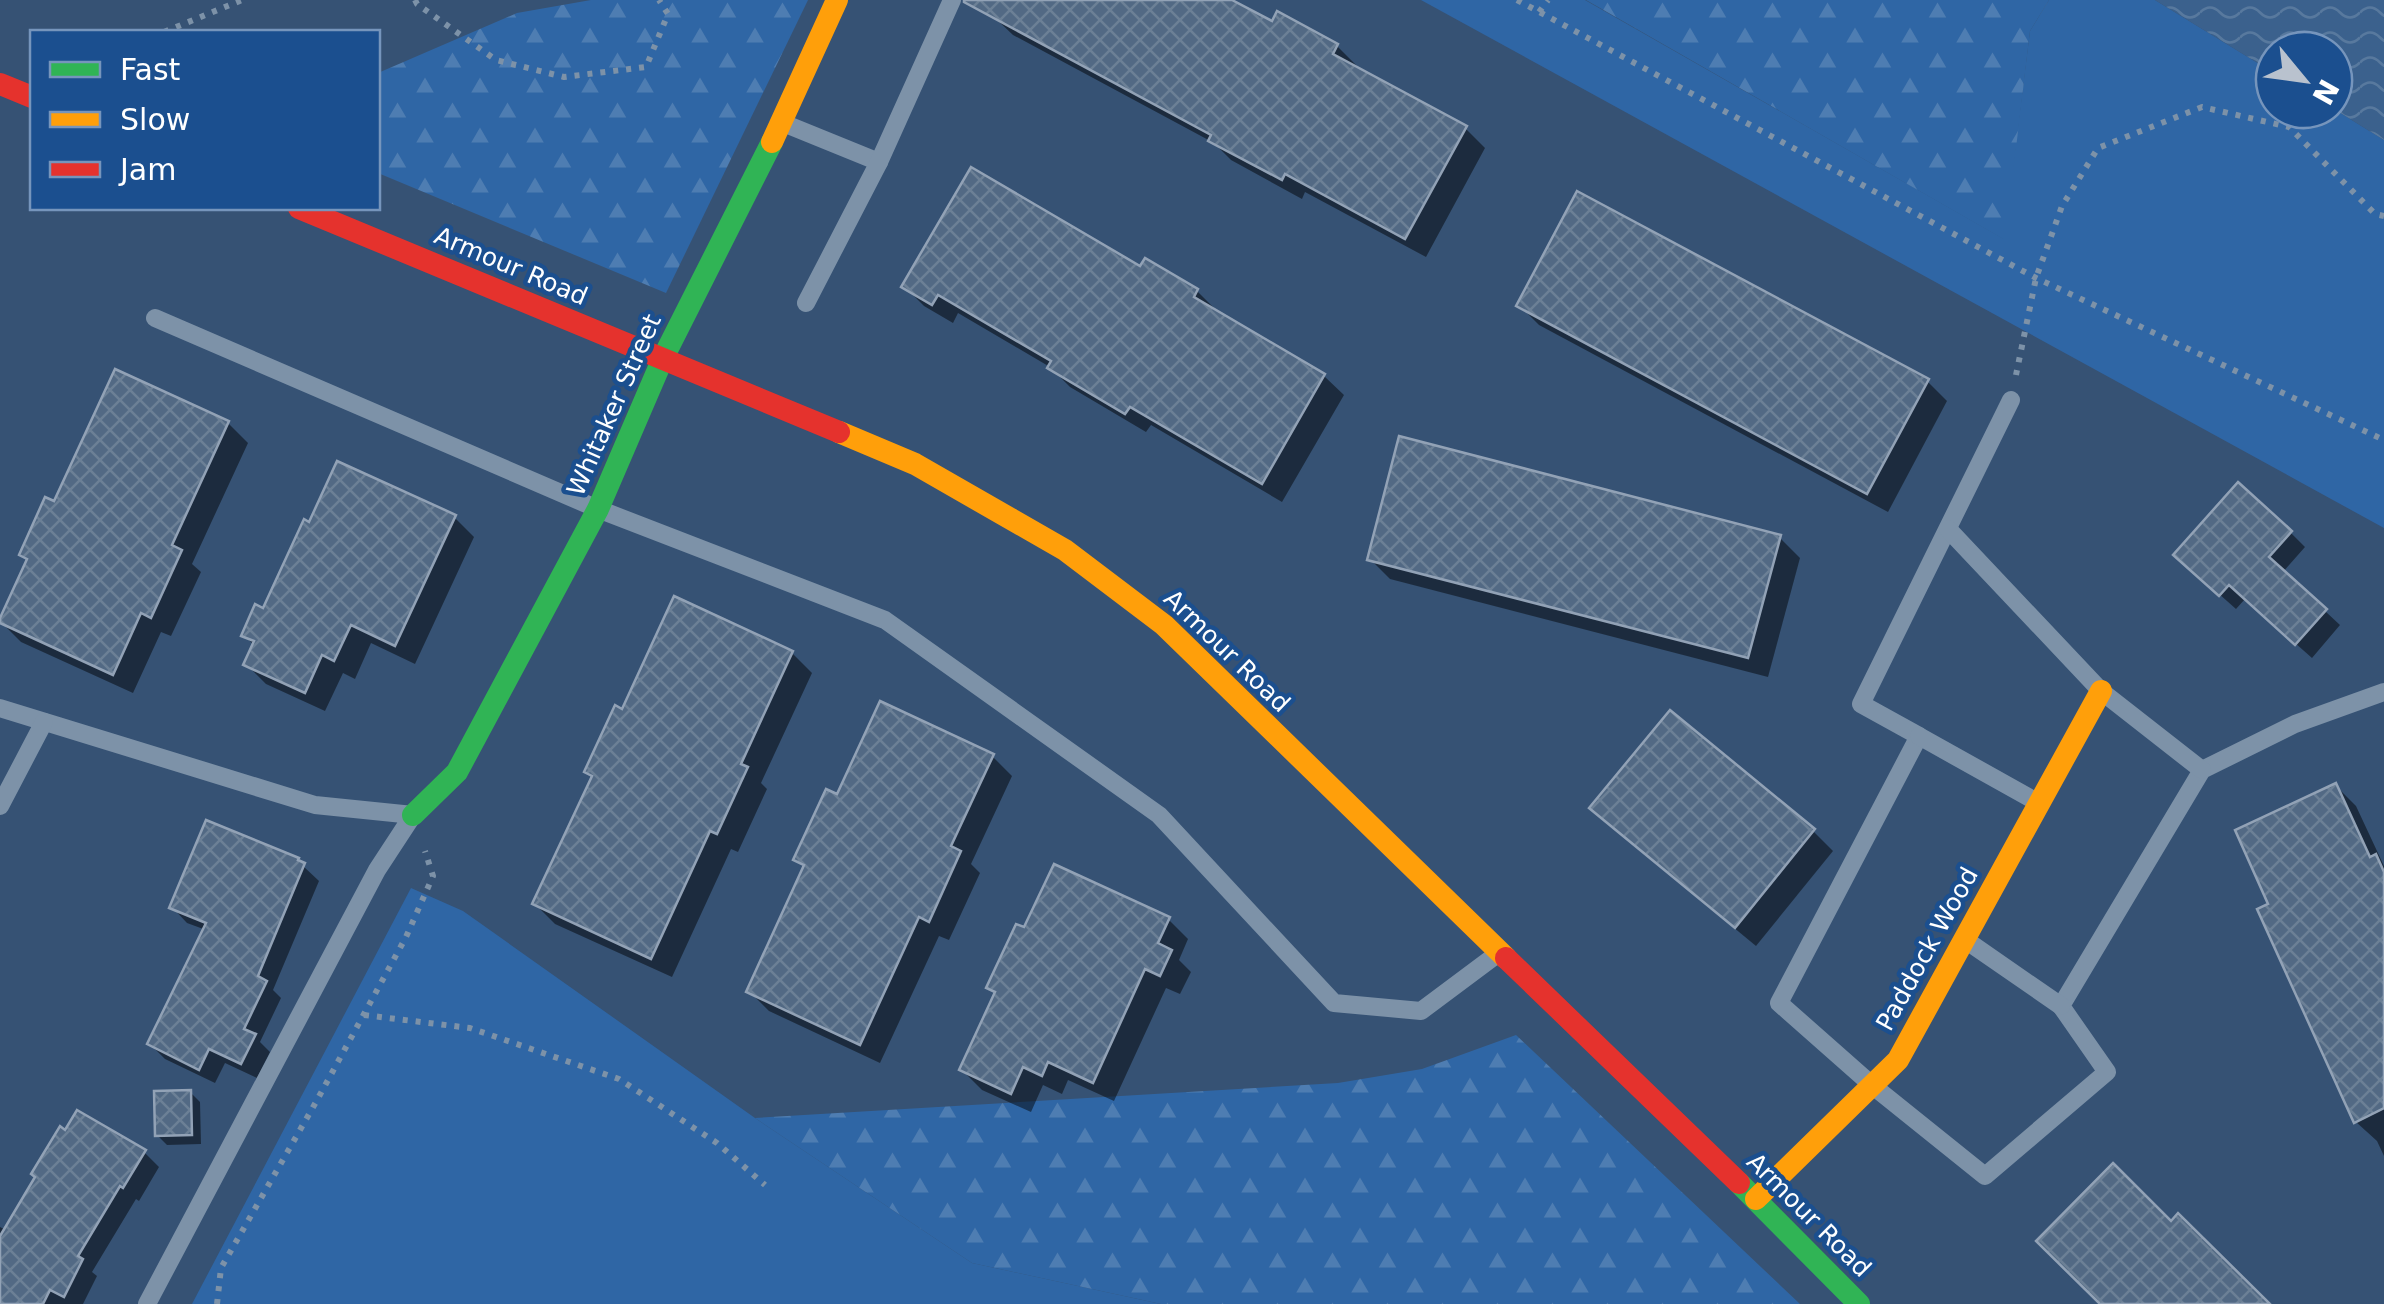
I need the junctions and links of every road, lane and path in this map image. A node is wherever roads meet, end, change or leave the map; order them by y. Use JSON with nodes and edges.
{"nodes":[{"id":1,"x":242,"y":0,"type":"edge"},
{"id":2,"x":415,"y":0,"type":"edge"},
{"id":3,"x":659,"y":0,"type":"edge"},
{"id":4,"x":837,"y":0,"type":"edge"},
{"id":5,"x":952,"y":0,"type":"edge"},
{"id":6,"x":1516,"y":0,"type":"edge"},
{"id":7,"x":1548,"y":0,"type":"edge"},
{"id":8,"x":1539,"y":12,"type":"junction"},
{"id":9,"x":169,"y":30,"type":"edge"},
{"id":10,"x":0,"y":84,"type":"edge"},
{"id":11,"x":30,"y":96,"type":"edge"},
{"id":12,"x":782,"y":122,"type":"junction"},
{"id":13,"x":879,"y":162,"type":"junction"},
{"id":14,"x":303,"y":210,"type":"edge"},
{"id":15,"x":2384,"y":216,"type":"edge"},
{"id":16,"x":2036,"y":278,"type":"junction"},
{"id":17,"x":806,"y":302,"type":"dead end"},
{"id":18,"x":155,"y":318,"type":"dead end"},
{"id":19,"x":662,"y":358,"type":"junction"},
{"id":20,"x":2011,"y":400,"type":"joint"},
{"id":21,"x":2384,"y":440,"type":"edge"},
{"id":22,"x":598,"y":509,"type":"junction"},
{"id":23,"x":1948,"y":528,"type":"junction"},
{"id":24,"x":2101,"y":691,"type":"junction"},
{"id":25,"x":2384,"y":692,"type":"edge"},
{"id":26,"x":0,"y":708,"type":"edge"},
{"id":27,"x":44,"y":722,"type":"junction"},
{"id":28,"x":1918,"y":736,"type":"junction"},
{"id":29,"x":2202,"y":770,"type":"junction"},
{"id":30,"x":2038,"y":802,"type":"junction"},
{"id":31,"x":0,"y":806,"type":"edge"},
{"id":32,"x":413,"y":815,"type":"junction"},
{"id":33,"x":1963,"y":939,"type":"junction"},
{"id":34,"x":1501,"y":951,"type":"junction"},
{"id":35,"x":2061,"y":1006,"type":"junction"},
{"id":36,"x":364,"y":1015,"type":"junction"},
{"id":37,"x":1873,"y":1086,"type":"junction"},
{"id":38,"x":766,"y":1185,"type":"dead end"},
{"id":39,"x":1756,"y":1199,"type":"junction"},
{"id":40,"x":216,"y":1303,"type":"edge"},
{"id":41,"x":147,"y":1304,"type":"edge"},
{"id":42,"x":1858,"y":1304,"type":"edge"}],
"edges":[{"from":1,"to":9,"type":"path"},
{"from":2,"to":3,"type":"path"},
{"from":4,"to":12,"type":"main road","name":"Whitaker Street"},
{"from":5,"to":13,"type":"lane"},
{"from":6,"to":8,"type":"path"},
{"from":7,"to":8,"type":"path"},
{"from":8,"to":16,"type":"path"},
{"from":10,"to":11,"type":"main road"},
{"from":12,"to":13,"type":"lane"},
{"from":12,"to":19,"type":"main road","name":"Whitaker Street"},
{"from":13,"to":17,"type":"lane"},
{"from":14,"to":19,"type":"main road","name":"Armour Road"},
{"from":15,"to":16,"type":"path"},
{"from":16,"to":20,"type":"path"},
{"from":16,"to":21,"type":"path"},
{"from":18,"to":22,"type":"lane"},
{"from":19,"to":22,"type":"main road","name":"Whitaker Street"},
{"from":19,"to":34,"type":"main road","name":"Armour Road"},
{"from":20,"to":23,"type":"lane"},
{"from":22,"to":32,"type":"main road","name":"Whitaker Street"},
{"from":22,"to":34,"type":"lane"},
{"from":23,"to":24,"type":"lane"},
{"from":23,"to":28,"type":"lane"},
{"from":24,"to":29,"type":"lane"},
{"from":24,"to":30,"type":"main road","name":"Paddock Wood"},
{"from":25,"to":29,"type":"lane"},
{"from":26,"to":27,"type":"lane"},
{"from":27,"to":31,"type":"lane"},
{"from":27,"to":32,"type":"lane"},
{"from":28,"to":30,"type":"lane"},
{"from":28,"to":37,"type":"lane"},
{"from":29,"to":35,"type":"lane"},
{"from":30,"to":33,"type":"main road","name":"Paddock Wood"},
{"from":32,"to":36,"type":"path"},
{"from":32,"to":41,"type":"lane"},
{"from":33,"to":35,"type":"lane"},
{"from":33,"to":37,"type":"main road","name":"Paddock Wood"},
{"from":34,"to":39,"type":"main road","name":"Armour Road"},
{"from":35,"to":37,"type":"lane"},
{"from":36,"to":38,"type":"path"},
{"from":36,"to":40,"type":"path"},
{"from":37,"to":39,"type":"main road","name":"Paddock Wood"},
{"from":39,"to":42,"type":"main road","name":"Armour Road"}]}
